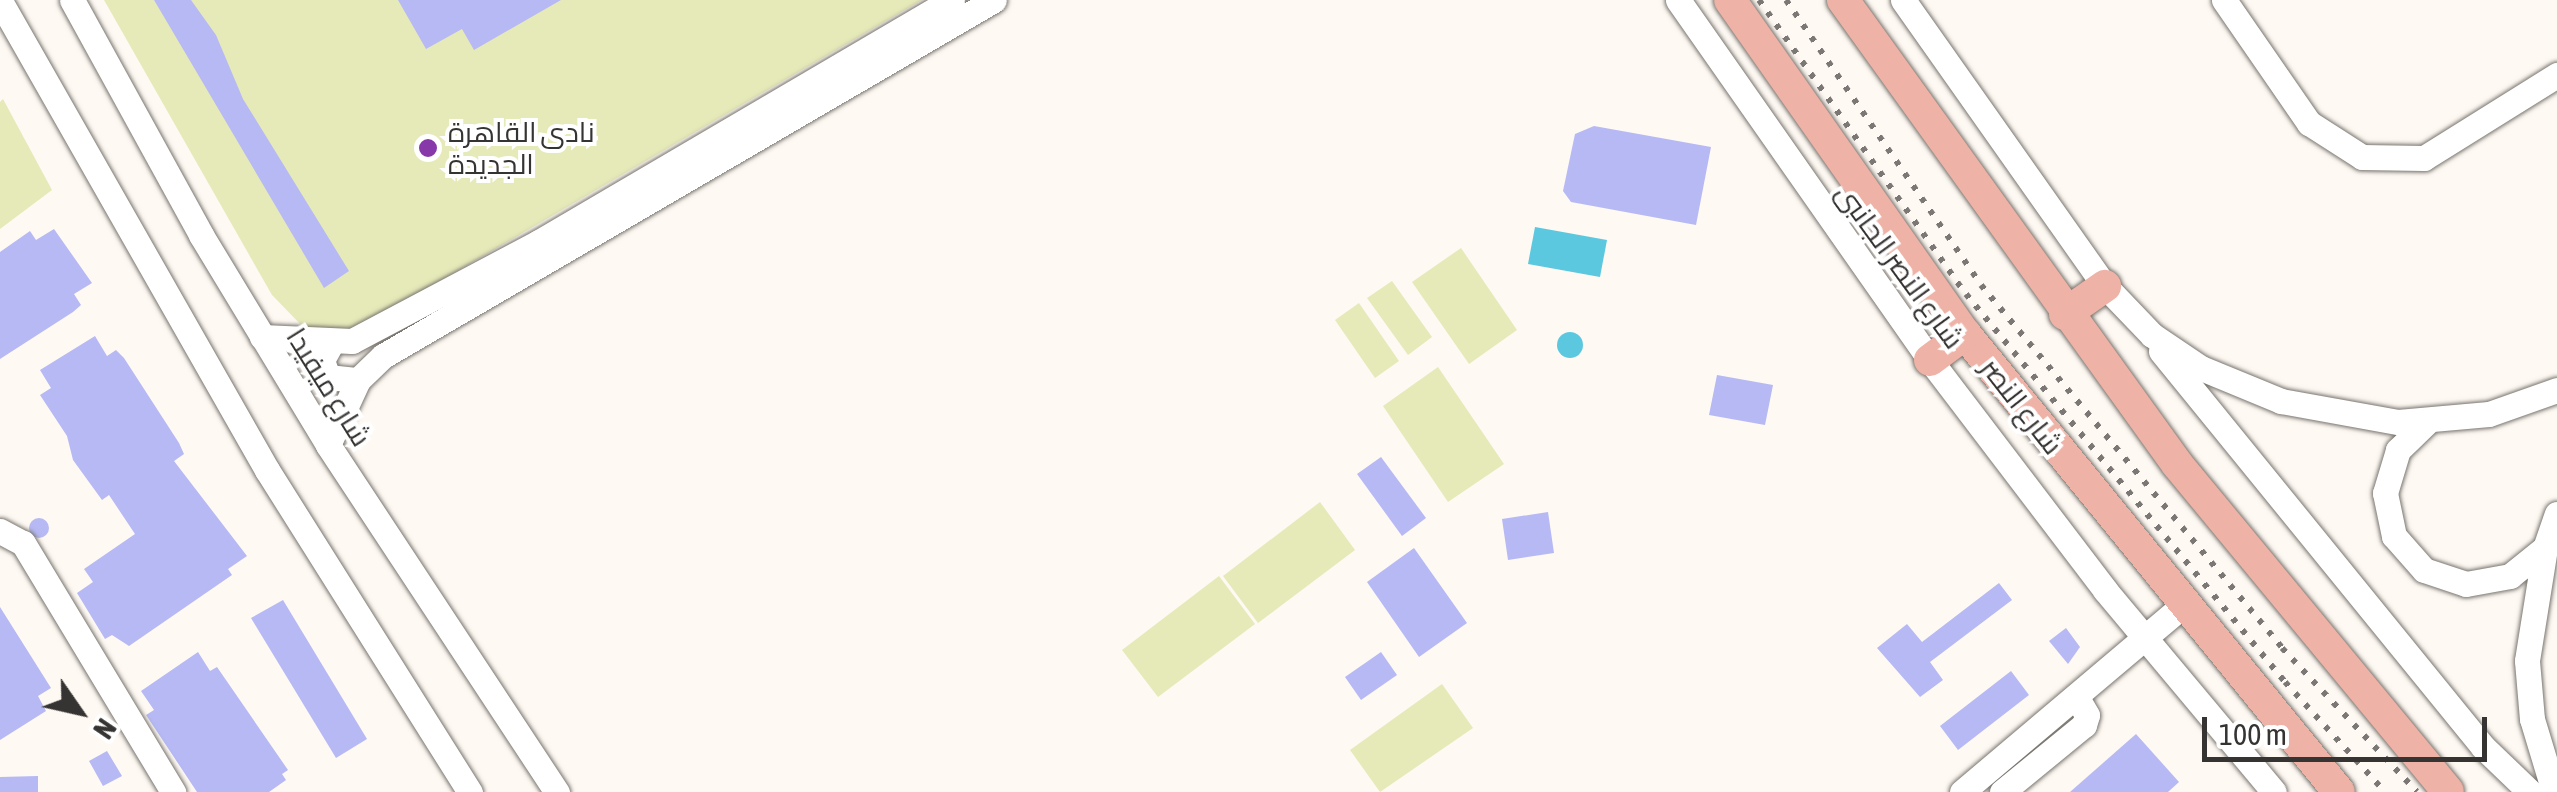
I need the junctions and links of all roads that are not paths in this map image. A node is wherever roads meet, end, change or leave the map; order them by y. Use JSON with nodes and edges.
{"nodes":[{"id":1,"x":72,"y":0,"type":"edge"},
{"id":2,"x":952,"y":0,"type":"edge"},
{"id":3,"x":994,"y":0,"type":"edge"},
{"id":4,"x":1678,"y":0,"type":"edge"},
{"id":5,"x":1730,"y":0,"type":"edge"},
{"id":6,"x":1843,"y":0,"type":"edge"},
{"id":7,"x":1903,"y":0,"type":"edge"},
{"id":8,"x":2224,"y":0,"type":"edge"},
{"id":9,"x":0,"y":1,"type":"edge"},
{"id":10,"x":2557,"y":75,"type":"edge"},
{"id":11,"x":2104,"y":286,"type":"junction"},
{"id":12,"x":2065,"y":314,"type":"junction"},
{"id":13,"x":2136,"y":320,"type":"junction"},
{"id":14,"x":1965,"y":334,"type":"junction"},
{"id":15,"x":262,"y":336,"type":"junction"},
{"id":16,"x":331,"y":344,"type":"junction"},
{"id":17,"x":1930,"y":360,"type":"junction"},
{"id":18,"x":358,"y":380,"type":"junction"},
{"id":19,"x":2557,"y":390,"type":"edge"},
{"id":20,"x":2428,"y":420,"type":"junction"},
{"id":21,"x":328,"y":446,"type":"junction"},
{"id":22,"x":2557,"y":514,"type":"edge"},
{"id":23,"x":0,"y":531,"type":"edge"},
{"id":24,"x":2545,"y":548,"type":"junction"},
{"id":25,"x":2182,"y":606,"type":"junction"},
{"id":26,"x":2145,"y":638,"type":"junction"},
{"id":27,"x":2077,"y":698,"type":"junction"},
{"id":28,"x":167,"y":786,"type":"edge"},
{"id":29,"x":470,"y":792,"type":"edge"},
{"id":30,"x":557,"y":792,"type":"edge"},
{"id":31,"x":1962,"y":792,"type":"edge"},
{"id":32,"x":2002,"y":792,"type":"edge"},
{"id":33,"x":2274,"y":792,"type":"edge"},
{"id":34,"x":2339,"y":792,"type":"edge"},
{"id":35,"x":2448,"y":792,"type":"edge"},
{"id":36,"x":2530,"y":792,"type":"edge"},
{"id":37,"x":2554,"y":792,"type":"edge"}],
"edges":[{"from":1,"to":15,"type":"street","name":"شارع ميفيدا"},
{"from":2,"to":16,"type":"street"},
{"from":3,"to":18,"type":"street"},
{"from":4,"to":17,"type":"street","name":"شارع النصر الجانبى"},
{"from":5,"to":14,"type":"main road","name":"شارع النصر"},
{"from":6,"to":12,"type":"main road"},
{"from":7,"to":11,"type":"street"},
{"from":8,"to":10,"type":"street"},
{"from":9,"to":29,"type":"street"},
{"from":11,"to":12,"type":"main road"},
{"from":11,"to":13,"type":"street"},
{"from":12,"to":35,"type":"main road"},
{"from":13,"to":20,"type":"street"},
{"from":13,"to":36,"type":"street"},
{"from":14,"to":17,"type":"main road"},
{"from":14,"to":25,"type":"main road","name":"شارع النصر"},
{"from":15,"to":16,"type":"street"},
{"from":15,"to":21,"type":"street","name":"شارع ميفيدا"},
{"from":16,"to":18,"type":"street"},
{"from":17,"to":26,"type":"street","name":"شارع النصر الجانبى"},
{"from":18,"to":21,"type":"street"},
{"from":19,"to":20,"type":"street"},
{"from":20,"to":24,"type":"street"},
{"from":21,"to":30,"type":"street","name":"شارع ميفيدا"},
{"from":22,"to":24,"type":"street"},
{"from":23,"to":28,"type":"street"},
{"from":24,"to":37,"type":"street"},
{"from":25,"to":26,"type":"street"},
{"from":25,"to":34,"type":"main road","name":"شارع النصر"},
{"from":26,"to":27,"type":"street"},
{"from":26,"to":33,"type":"street","name":"شارع النصر الجانبى"},
{"from":27,"to":31,"type":"street"},
{"from":27,"to":32,"type":"street"}]}
